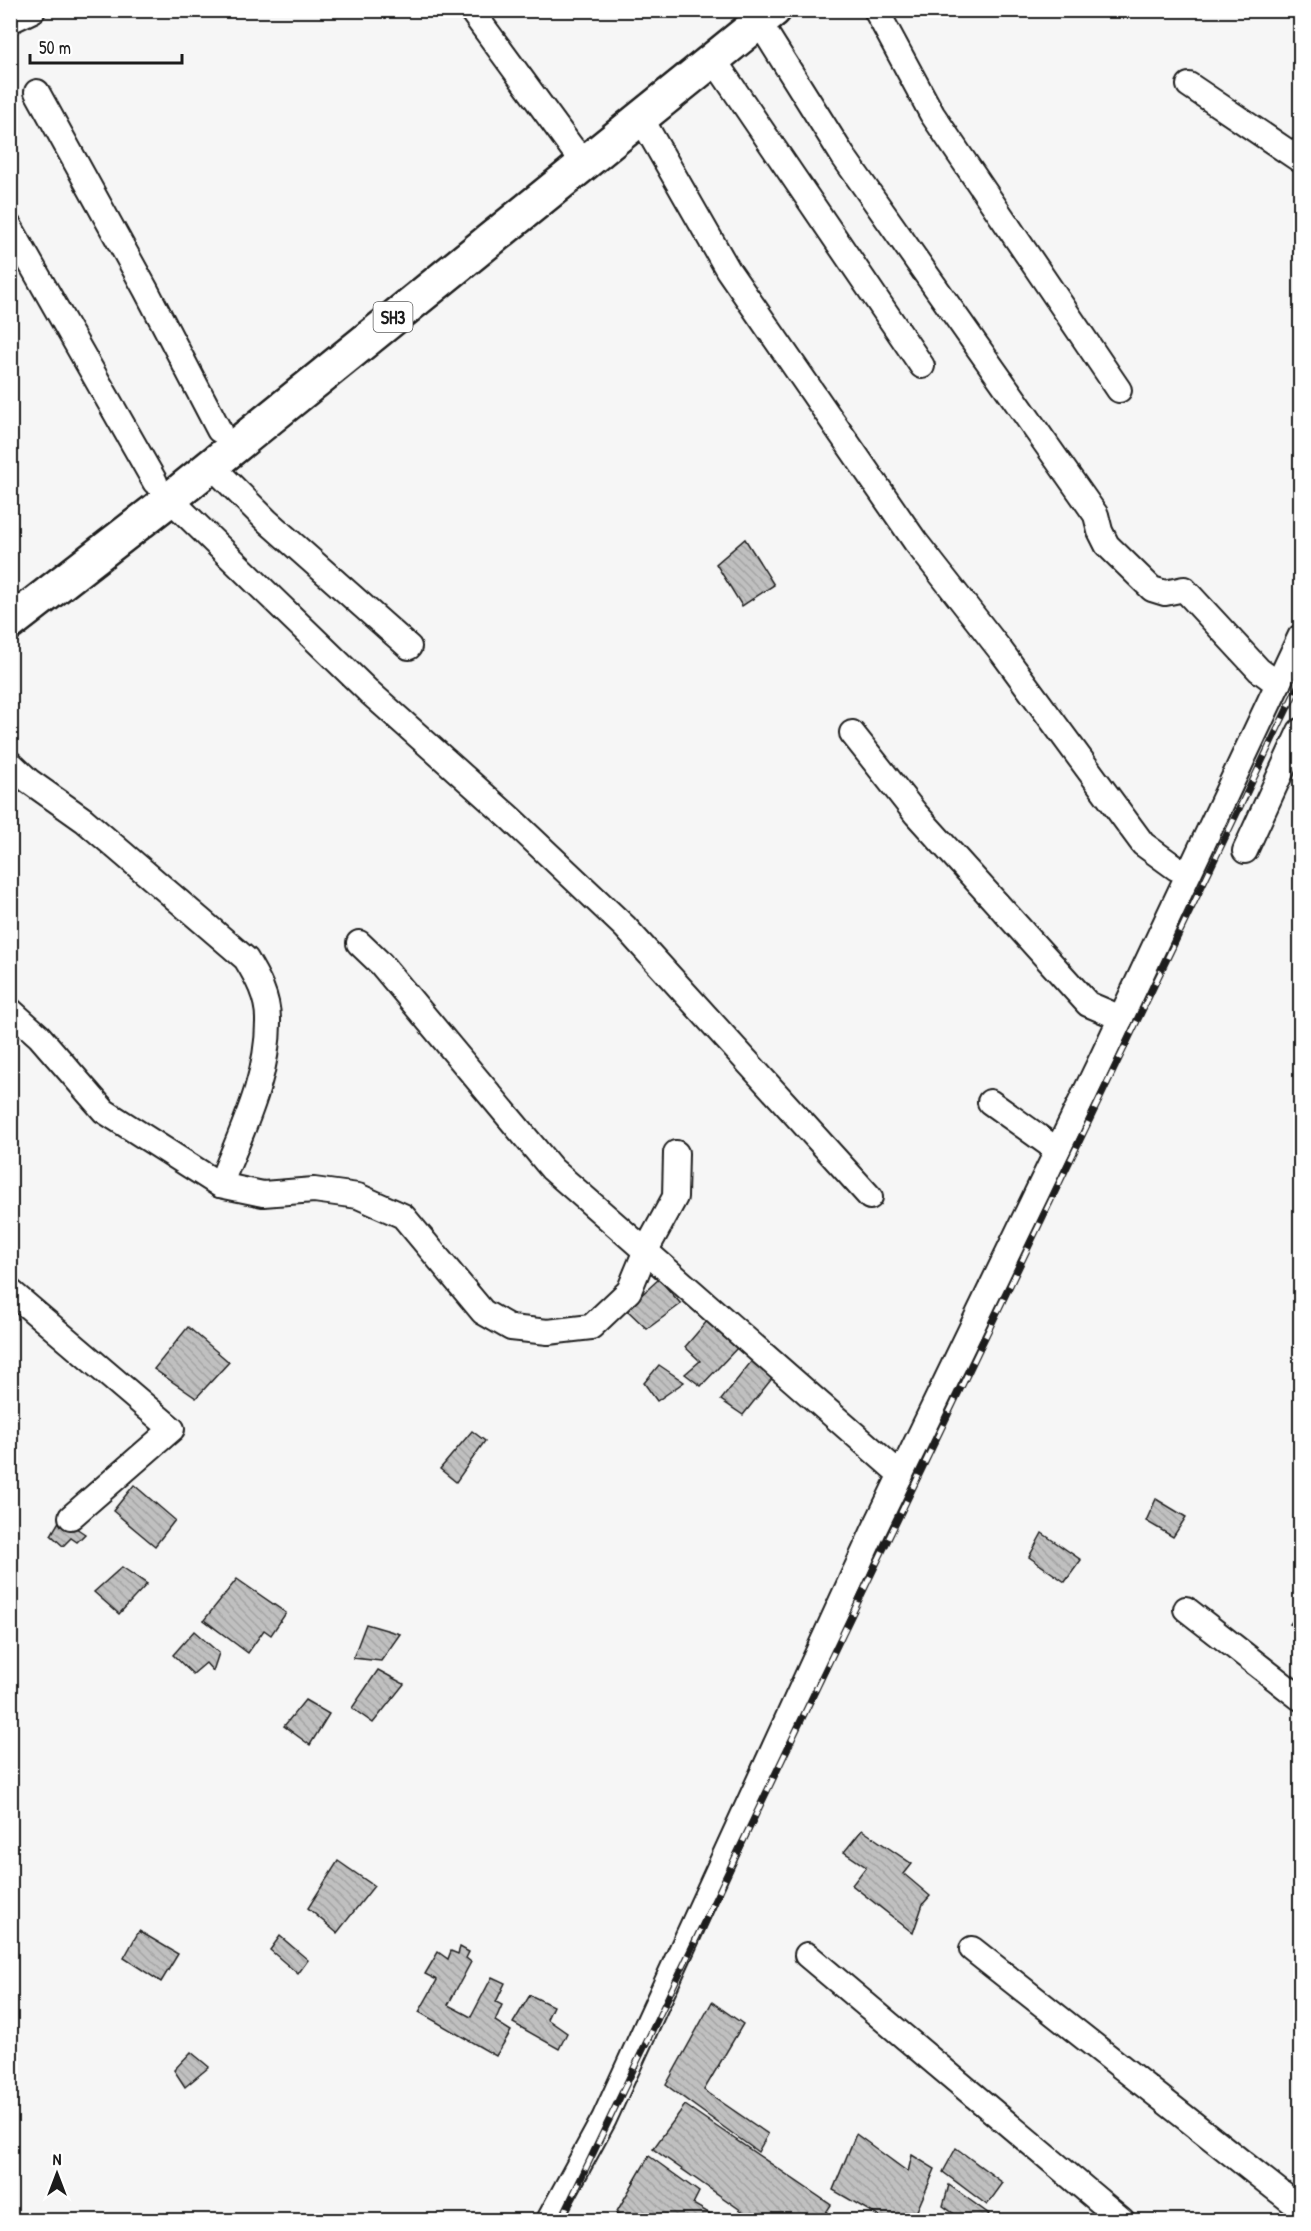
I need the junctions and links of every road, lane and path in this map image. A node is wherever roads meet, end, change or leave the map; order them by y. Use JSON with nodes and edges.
{"nodes":[{"id":1,"x":33,"y":10,"type":"edge"},
{"id":2,"x":471,"y":10,"type":"edge"},
{"id":3,"x":876,"y":10,"type":"edge"},
{"id":4,"x":758,"y":14,"type":"edge"},
{"id":5,"x":10,"y":21,"type":"edge"},
{"id":6,"x":714,"y":60,"type":"junction"},
{"id":7,"x":1190,"y":85,"type":"dead end"},
{"id":8,"x":37,"y":92,"type":"dead end"},
{"id":9,"x":641,"y":118,"type":"junction"},
{"id":10,"x":579,"y":155,"type":"junction"},
{"id":11,"x":1300,"y":160,"type":"edge"},
{"id":12,"x":10,"y":227,"type":"edge"},
{"id":13,"x":922,"y":366,"type":"dead end"},
{"id":14,"x":1119,"y":390,"type":"dead end"},
{"id":15,"x":219,"y":430,"type":"junction"},
{"id":16,"x":211,"y":465,"type":"junction"},
{"id":17,"x":163,"y":490,"type":"junction"},
{"id":18,"x":10,"y":595,"type":"edge"},
{"id":19,"x":10,"y":623,"type":"edge"},
{"id":20,"x":1300,"y":637,"type":"edge"},
{"id":21,"x":409,"y":647,"type":"dead end"},
{"id":22,"x":1278,"y":684,"type":"junction"},
{"id":23,"x":852,"y":733,"type":"dead end"},
{"id":24,"x":1298,"y":748,"type":"edge"},
{"id":25,"x":10,"y":763,"type":"edge"},
{"id":26,"x":1245,"y":851,"type":"dead end"},
{"id":27,"x":1190,"y":872,"type":"junction"},
{"id":28,"x":358,"y":943,"type":"dead end"},
{"id":29,"x":10,"y":1010,"type":"edge"},
{"id":30,"x":1121,"y":1018,"type":"junction"},
{"id":31,"x":990,"y":1102,"type":"dead end"},
{"id":32,"x":1058,"y":1150,"type":"junction"},
{"id":33,"x":676,"y":1153,"type":"dead end"},
{"id":34,"x":220,"y":1185,"type":"junction"},
{"id":35,"x":870,"y":1197,"type":"dead end"},
{"id":36,"x":646,"y":1250,"type":"junction"},
{"id":37,"x":10,"y":1291,"type":"edge"},
{"id":38,"x":901,"y":1475,"type":"junction"},
{"id":39,"x":71,"y":1516,"type":"dead end"},
{"id":40,"x":1186,"y":1609,"type":"dead end"},
{"id":41,"x":1300,"y":1698,"type":"edge"},
{"id":42,"x":972,"y":1949,"type":"dead end"},
{"id":43,"x":807,"y":1955,"type":"dead end"},
{"id":44,"x":1300,"y":2208,"type":"edge"},
{"id":45,"x":549,"y":2220,"type":"edge"},
{"id":46,"x":1122,"y":2220,"type":"edge"}],
"edges":[{"from":1,"to":5,"type":"street"},
{"from":2,"to":10,"type":"street"},
{"from":3,"to":14,"type":"street"},
{"from":4,"to":6,"type":"main road","number":"SH3"},
{"from":4,"to":10,"type":"main road","number":"SH3"},
{"from":4,"to":22,"type":"street"},
{"from":6,"to":9,"type":"main road","number":"SH3"},
{"from":6,"to":13,"type":"street"},
{"from":7,"to":11,"type":"street"},
{"from":8,"to":15,"type":"street"},
{"from":9,"to":10,"type":"main road","number":"SH3"},
{"from":9,"to":27,"type":"street"},
{"from":10,"to":15,"type":"main road","number":"SH3"},
{"from":10,"to":16,"type":"main road","number":"SH3"},
{"from":12,"to":17,"type":"street"},
{"from":15,"to":17,"type":"main road","number":"SH3"},
{"from":16,"to":17,"type":"main road","number":"SH3"},
{"from":16,"to":21,"type":"street"},
{"from":17,"to":18,"type":"main road","number":"SH3"},
{"from":17,"to":19,"type":"main road","number":"SH3"},
{"from":17,"to":35,"type":"street"},
{"from":20,"to":22,"type":"street"},
{"from":22,"to":27,"type":"street"},
{"from":23,"to":30,"type":"street"},
{"from":24,"to":26,"type":"street"},
{"from":25,"to":34,"type":"street"},
{"from":27,"to":30,"type":"street"},
{"from":28,"to":36,"type":"street"},
{"from":29,"to":34,"type":"street"},
{"from":30,"to":32,"type":"street"},
{"from":31,"to":32,"type":"street"},
{"from":32,"to":38,"type":"street"},
{"from":33,"to":36,"type":"street"},
{"from":34,"to":36,"type":"street"},
{"from":36,"to":38,"type":"street"},
{"from":37,"to":39,"type":"street"},
{"from":38,"to":45,"type":"street"},
{"from":40,"to":41,"type":"street"},
{"from":42,"to":44,"type":"street"},
{"from":43,"to":46,"type":"street"}]}
